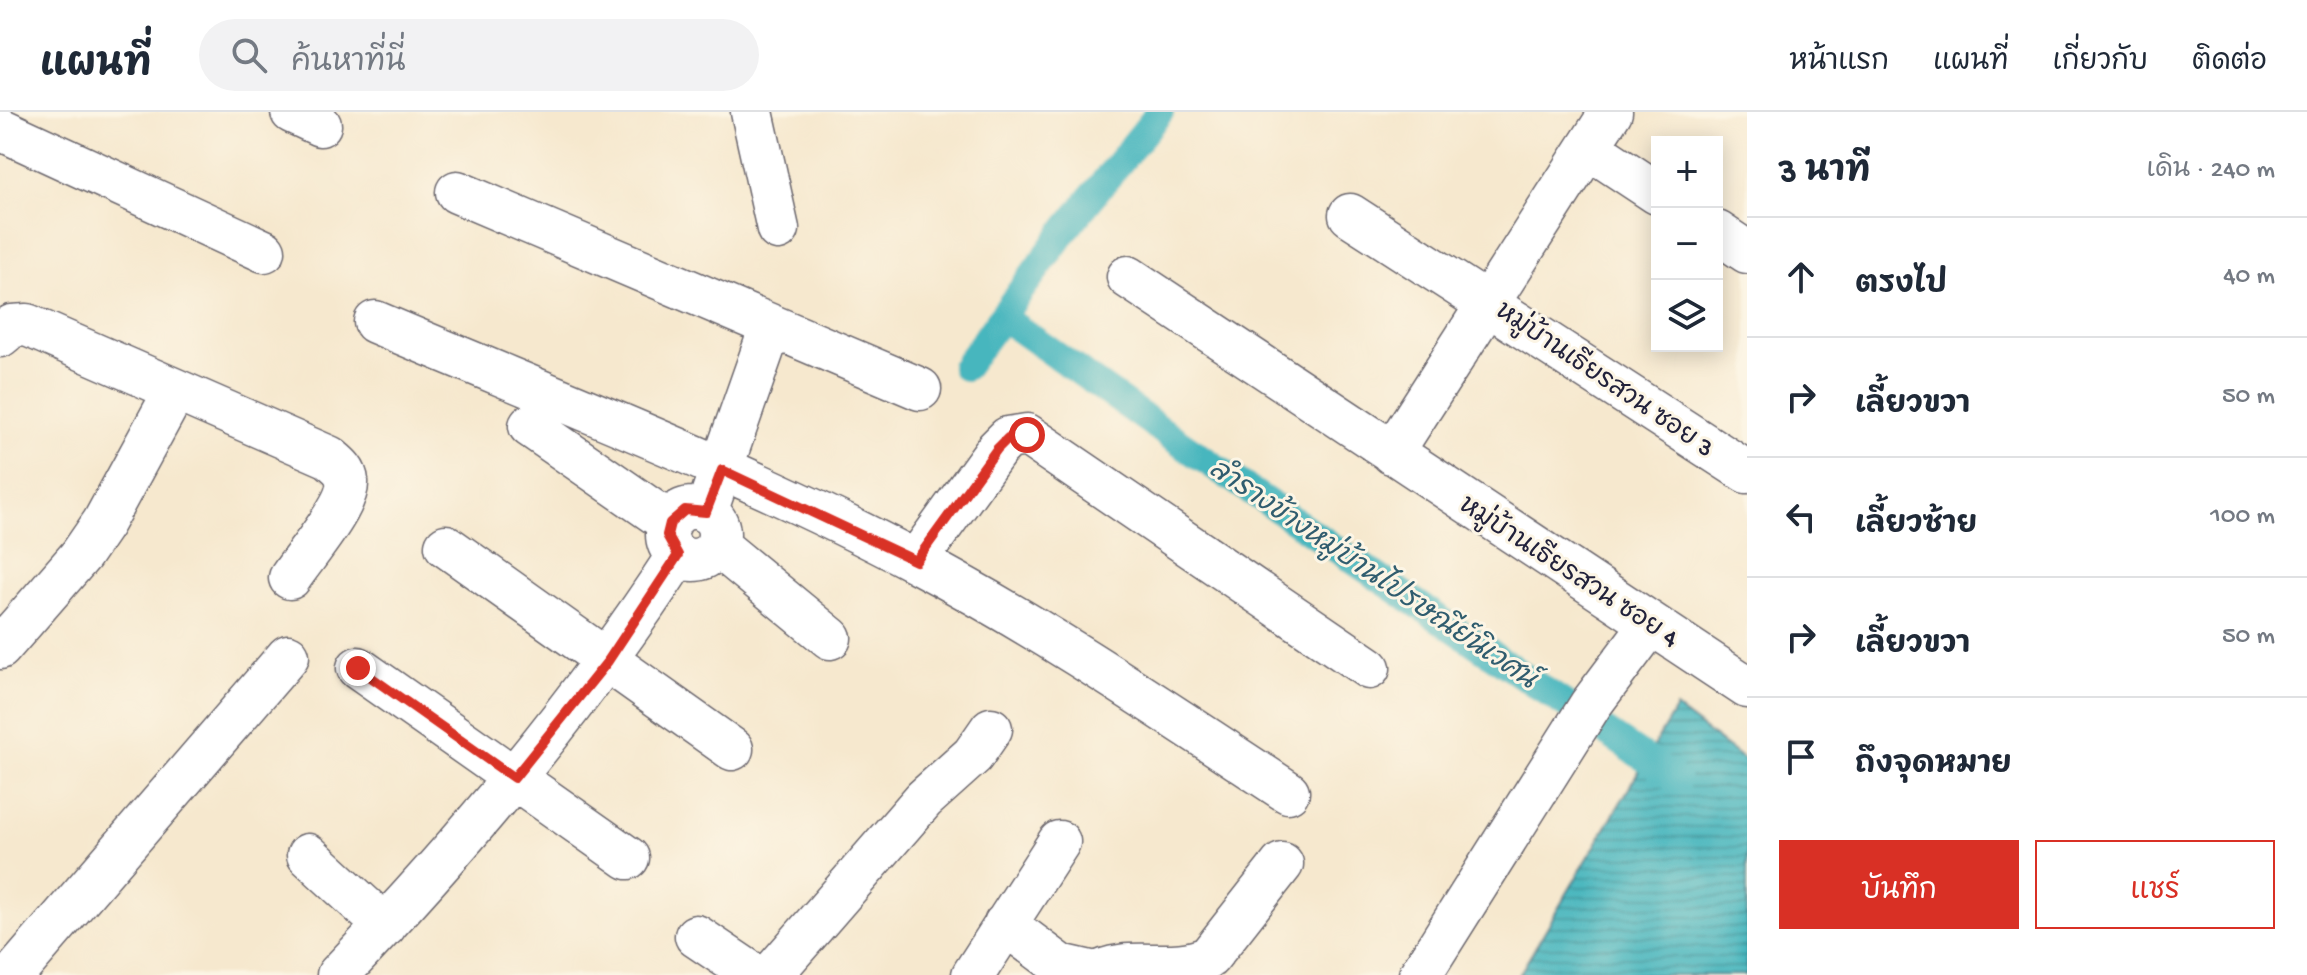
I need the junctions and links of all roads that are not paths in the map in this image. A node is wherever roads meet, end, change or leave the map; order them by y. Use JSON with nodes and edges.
{"nodes":[{"id":1,"x":7,"y":112,"type":"edge"},
{"id":2,"x":752,"y":112,"type":"edge"},
{"id":3,"x":1611,"y":112,"type":"edge"},
{"id":4,"x":0,"y":123,"type":"edge"},
{"id":5,"x":0,"y":129,"type":"edge"},
{"id":6,"x":1589,"y":148,"type":"junction"},
{"id":7,"x":1651,"y":189,"type":"edge"},
{"id":8,"x":457,"y":192,"type":"dead end"},
{"id":9,"x":1350,"y":215,"type":"dead end"},
{"id":10,"x":778,"y":229,"type":"dead end"},
{"id":11,"x":1723,"y":236,"type":"edge"},
{"id":12,"x":264,"y":251,"type":"dead end"},
{"id":13,"x":1747,"y":252,"type":"edge"},
{"id":14,"x":1128,"y":277,"type":"dead end"},
{"id":15,"x":1488,"y":304,"type":"junction"},
{"id":16,"x":375,"y":322,"type":"dead end"},
{"id":17,"x":771,"y":327,"type":"junction"},
{"id":18,"x":0,"y":336,"type":"edge"},
{"id":19,"x":920,"y":389,"type":"dead end"},
{"id":20,"x":175,"y":391,"type":"junction"},
{"id":21,"x":530,"y":426,"type":"dead end"},
{"id":22,"x":1392,"y":453,"type":"junction"},
{"id":23,"x":722,"y":470,"type":"junction"},
{"id":24,"x":1747,"y":472,"type":"edge"},
{"id":25,"x":693,"y":534,"type":"junction"},
{"id":26,"x":446,"y":546,"type":"dead end"},
{"id":27,"x":916,"y":561,"type":"junction"},
{"id":28,"x":290,"y":578,"type":"dead end"},
{"id":29,"x":1651,"y":624,"type":"junction"},
{"id":30,"x":830,"y":638,"type":"dead end"},
{"id":31,"x":0,"y":648,"type":"edge"},
{"id":32,"x":288,"y":656,"type":"dead end"},
{"id":33,"x":608,"y":661,"type":"junction"},
{"id":34,"x":358,"y":668,"type":"dead end"},
{"id":35,"x":1369,"y":668,"type":"dead end"},
{"id":36,"x":1747,"y":687,"type":"edge"},
{"id":37,"x":991,"y":729,"type":"dead end"},
{"id":38,"x":732,"y":749,"type":"dead end"},
{"id":39,"x":514,"y":778,"type":"junction"},
{"id":40,"x":1288,"y":792,"type":"dead end"},
{"id":41,"x":1059,"y":842,"type":"dead end"},
{"id":42,"x":308,"y":855,"type":"dead end"},
{"id":43,"x":628,"y":858,"type":"dead end"},
{"id":44,"x":1282,"y":864,"type":"dead end"},
{"id":45,"x":1005,"y":924,"type":"junction"},
{"id":46,"x":385,"y":926,"type":"junction"},
{"id":47,"x":696,"y":936,"type":"dead end"},
{"id":48,"x":1094,"y":974,"type":"edge"},
{"id":49,"x":13,"y":975,"type":"edge"},
{"id":50,"x":338,"y":975,"type":"edge"},
{"id":51,"x":754,"y":975,"type":"edge"},
{"id":52,"x":771,"y":975,"type":"edge"},
{"id":53,"x":973,"y":975,"type":"edge"},
{"id":54,"x":1420,"y":975,"type":"edge"}],
"edges":[{"from":1,"to":4,"type":"street"},
{"from":2,"to":10,"type":"street"},
{"from":3,"to":6,"type":"street","name":"หมู่บ้านเธียรสวน ซอย 3"},
{"from":5,"to":12,"type":"street"},
{"from":6,"to":7,"type":"street"},
{"from":6,"to":15,"type":"street","name":"หมู่บ้านเธียรสวน ซอย 3"},
{"from":8,"to":17,"type":"street"},
{"from":9,"to":15,"type":"street"},
{"from":11,"to":13,"type":"street"},
{"from":14,"to":22,"type":"street","name":"หมู่บ้านเธียรสวน ซอย 4"},
{"from":15,"to":22,"type":"street"},
{"from":15,"to":24,"type":"street","name":"หมู่บ้านเธียรสวน ซอย 3"},
{"from":16,"to":23,"type":"street"},
{"from":17,"to":19,"type":"street"},
{"from":17,"to":23,"type":"street"},
{"from":18,"to":20,"type":"street"},
{"from":20,"to":28,"type":"street"},
{"from":20,"to":31,"type":"street"},
{"from":21,"to":25,"type":"street"},
{"from":22,"to":29,"type":"street","name":"หมู่บ้านเธียรสวน ซอย 4"},
{"from":23,"to":25,"type":"street"},
{"from":23,"to":27,"type":"street"},
{"from":25,"to":30,"type":"street"},
{"from":25,"to":33,"type":"street"},
{"from":26,"to":33,"type":"street"},
{"from":27,"to":35,"type":"street"},
{"from":27,"to":40,"type":"street"},
{"from":29,"to":36,"type":"street","name":"หมู่บ้านเธียรสวน ซอย 4"},
{"from":29,"to":54,"type":"street"},
{"from":32,"to":49,"type":"street"},
{"from":33,"to":38,"type":"street"},
{"from":33,"to":39,"type":"street"},
{"from":34,"to":39,"type":"street"},
{"from":37,"to":52,"type":"street"},
{"from":39,"to":43,"type":"street"},
{"from":39,"to":46,"type":"street"},
{"from":41,"to":45,"type":"street"},
{"from":42,"to":46,"type":"street"},
{"from":44,"to":48,"type":"street"},
{"from":45,"to":48,"type":"street"},
{"from":45,"to":53,"type":"street"},
{"from":46,"to":50,"type":"street"},
{"from":47,"to":51,"type":"street"}]}
